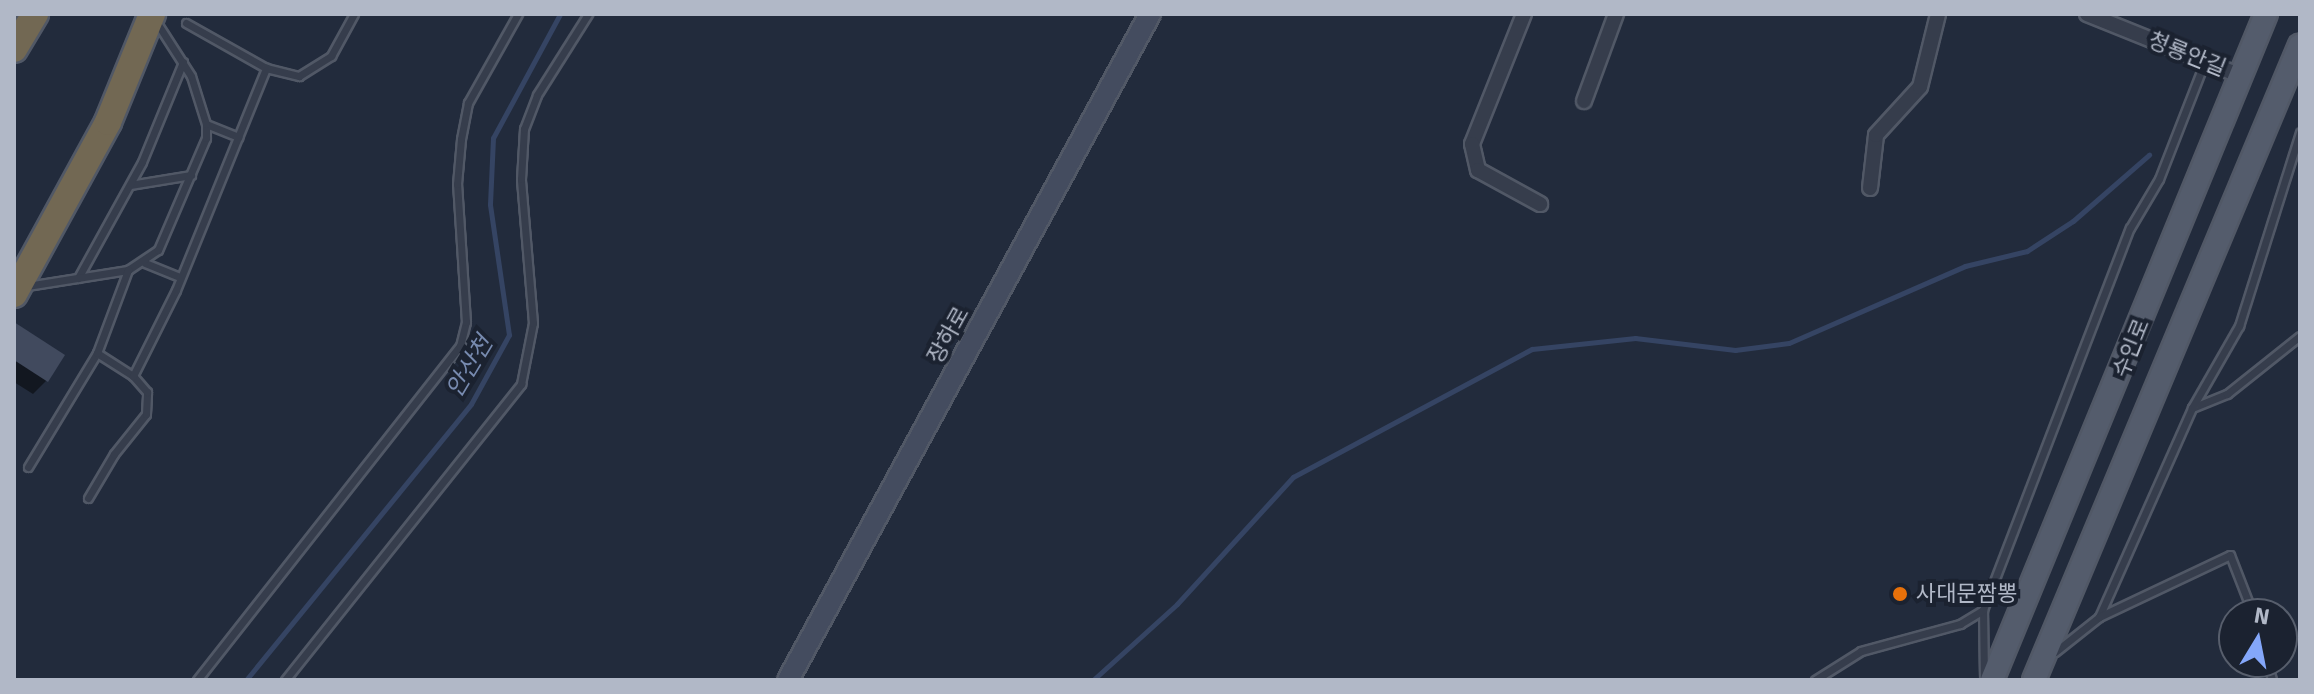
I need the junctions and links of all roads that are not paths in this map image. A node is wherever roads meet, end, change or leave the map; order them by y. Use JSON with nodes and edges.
{"nodes":[{"id":1,"x":35,"y":14,"type":"edge"},
{"id":2,"x":152,"y":14,"type":"edge"},
{"id":3,"x":354,"y":14,"type":"edge"},
{"id":4,"x":518,"y":14,"type":"edge"},
{"id":5,"x":588,"y":14,"type":"edge"},
{"id":6,"x":1150,"y":14,"type":"edge"},
{"id":7,"x":1524,"y":14,"type":"edge"},
{"id":8,"x":1616,"y":14,"type":"edge"},
{"id":9,"x":1938,"y":14,"type":"edge"},
{"id":10,"x":2087,"y":14,"type":"edge"},
{"id":11,"x":2266,"y":14,"type":"edge"},
{"id":12,"x":186,"y":23,"type":"dead end"},
{"id":13,"x":2300,"y":45,"type":"edge"},
{"id":14,"x":14,"y":49,"type":"edge"},
{"id":15,"x":2205,"y":61,"type":"junction"},
{"id":16,"x":183,"y":62,"type":"junction"},
{"id":17,"x":266,"y":68,"type":"junction"},
{"id":18,"x":2241,"y":76,"type":"junction"},
{"id":19,"x":1584,"y":101,"type":"dead end"},
{"id":20,"x":206,"y":124,"type":"junction"},
{"id":21,"x":2300,"y":132,"type":"edge"},
{"id":22,"x":238,"y":137,"type":"junction"},
{"id":23,"x":191,"y":175,"type":"junction"},
{"id":24,"x":130,"y":185,"type":"junction"},
{"id":25,"x":1870,"y":188,"type":"dead end"},
{"id":26,"x":1540,"y":204,"type":"dead end"},
{"id":27,"x":145,"y":263,"type":"junction"},
{"id":28,"x":128,"y":270,"type":"junction"},
{"id":29,"x":180,"y":277,"type":"junction"},
{"id":30,"x":78,"y":278,"type":"junction"},
{"id":31,"x":16,"y":291,"type":"edge"},
{"id":32,"x":2300,"y":336,"type":"edge"},
{"id":33,"x":97,"y":353,"type":"junction"},
{"id":34,"x":133,"y":376,"type":"junction"},
{"id":35,"x":2192,"y":408,"type":"junction"},
{"id":36,"x":28,"y":467,"type":"dead end"},
{"id":37,"x":88,"y":498,"type":"dead end"},
{"id":38,"x":2247,"y":598,"type":"edge"},
{"id":39,"x":1983,"y":610,"type":"junction"},
{"id":40,"x":2099,"y":617,"type":"junction"},
{"id":41,"x":2037,"y":674,"type":"edge"},
{"id":42,"x":197,"y":680,"type":"edge"},
{"id":43,"x":285,"y":680,"type":"edge"},
{"id":44,"x":788,"y":680,"type":"edge"},
{"id":45,"x":1815,"y":680,"type":"edge"},
{"id":46,"x":1984,"y":680,"type":"edge"},
{"id":47,"x":1992,"y":680,"type":"edge"}],
"edges":[{"from":1,"to":14,"type":"highway"},
{"from":2,"to":16,"type":"lane"},
{"from":2,"to":31,"type":"highway"},
{"from":3,"to":17,"type":"lane"},
{"from":4,"to":42,"type":"lane"},
{"from":5,"to":43,"type":"lane"},
{"from":6,"to":44,"type":"street","name":"장하로"},
{"from":7,"to":26,"type":"street"},
{"from":8,"to":19,"type":"street"},
{"from":9,"to":25,"type":"street"},
{"from":10,"to":15,"type":"street","name":"청룡안길"},
{"from":11,"to":18,"type":"main road","name":"수인로"},
{"from":12,"to":17,"type":"lane"},
{"from":13,"to":41,"type":"main road","name":"수인로"},
{"from":15,"to":18,"type":"street","name":"청룡안길"},
{"from":15,"to":39,"type":"lane"},
{"from":16,"to":20,"type":"lane"},
{"from":16,"to":24,"type":"lane"},
{"from":17,"to":22,"type":"lane"},
{"from":18,"to":47,"type":"main road","name":"수인로"},
{"from":20,"to":22,"type":"lane"},
{"from":20,"to":23,"type":"lane"},
{"from":21,"to":35,"type":"lane"},
{"from":22,"to":29,"type":"lane"},
{"from":23,"to":24,"type":"lane"},
{"from":23,"to":27,"type":"lane"},
{"from":24,"to":30,"type":"lane"},
{"from":27,"to":28,"type":"lane"},
{"from":27,"to":29,"type":"lane"},
{"from":28,"to":30,"type":"lane"},
{"from":28,"to":33,"type":"lane"},
{"from":29,"to":34,"type":"lane"},
{"from":30,"to":31,"type":"lane"},
{"from":32,"to":35,"type":"lane"},
{"from":33,"to":34,"type":"lane"},
{"from":33,"to":36,"type":"lane"},
{"from":34,"to":37,"type":"lane"},
{"from":35,"to":40,"type":"lane"},
{"from":38,"to":40,"type":"lane"},
{"from":39,"to":45,"type":"lane"},
{"from":39,"to":46,"type":"lane"},
{"from":40,"to":41,"type":"lane"}]}
